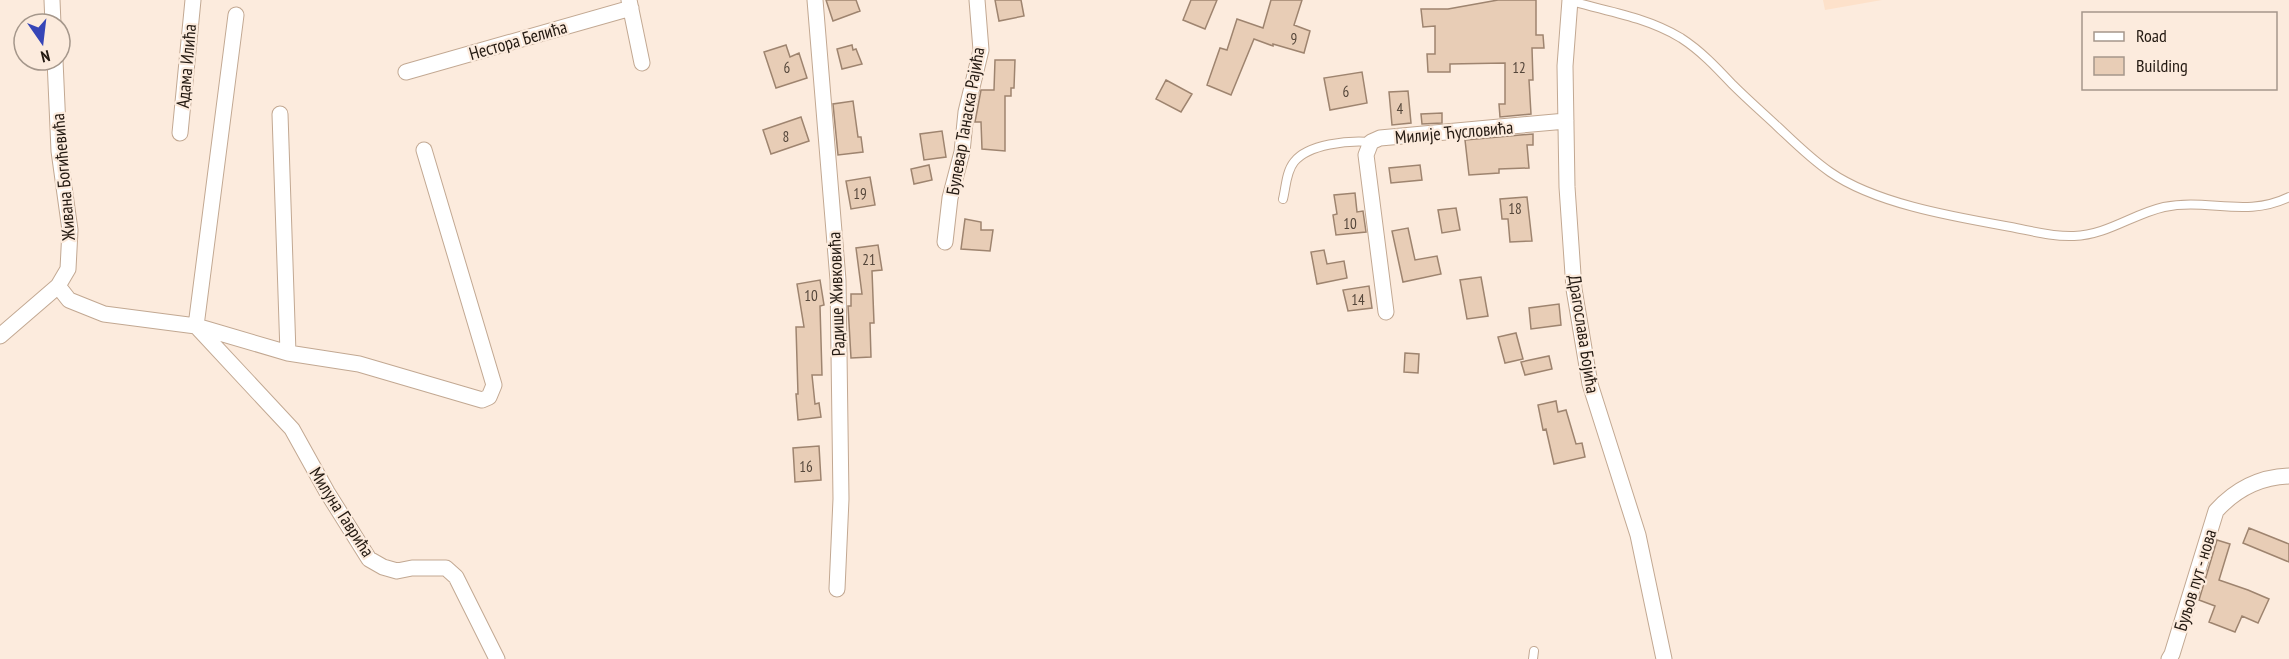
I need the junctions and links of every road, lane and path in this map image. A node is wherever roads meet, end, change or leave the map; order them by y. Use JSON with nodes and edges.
{"nodes":[{"id":1,"x":193,"y":0,"type":"edge"},
{"id":2,"x":815,"y":0,"type":"edge"},
{"id":3,"x":977,"y":0,"type":"edge"},
{"id":4,"x":1570,"y":0,"type":"edge"},
{"id":5,"x":630,"y":2,"type":"edge"},
{"id":6,"x":236,"y":15,"type":"dead end"},
{"id":7,"x":642,"y":63,"type":"dead end"},
{"id":8,"x":56,"y":72,"type":"edge"},
{"id":9,"x":406,"y":72,"type":"dead end"},
{"id":10,"x":280,"y":114,"type":"dead end"},
{"id":11,"x":1566,"y":121,"type":"junction"},
{"id":12,"x":180,"y":133,"type":"dead end"},
{"id":13,"x":1371,"y":142,"type":"junction"},
{"id":14,"x":424,"y":150,"type":"dead end"},
{"id":15,"x":2289,"y":197,"type":"edge"},
{"id":16,"x":1283,"y":199,"type":"dead end"},
{"id":17,"x":945,"y":242,"type":"dead end"},
{"id":18,"x":58,"y":286,"type":"junction"},
{"id":19,"x":1386,"y":312,"type":"dead end"},
{"id":20,"x":196,"y":326,"type":"junction"},
{"id":21,"x":0,"y":336,"type":"edge"},
{"id":22,"x":288,"y":353,"type":"junction"},
{"id":23,"x":2289,"y":476,"type":"edge"},
{"id":24,"x":837,"y":589,"type":"dead end"},
{"id":25,"x":497,"y":659,"type":"edge"},
{"id":26,"x":1664,"y":659,"type":"edge"},
{"id":27,"x":2169,"y":659,"type":"edge"}],
"edges":[{"from":1,"to":12,"type":"street","name":"Адама Илића"},
{"from":2,"to":24,"type":"street","name":"Радише Живковића"},
{"from":3,"to":17,"type":"street","name":"Булевар Танаска Рајића"},
{"from":4,"to":11,"type":"street","name":"Драгослава Бојића"},
{"from":4,"to":15,"type":"lane"},
{"from":5,"to":7,"type":"street","name":"Нестора Белића"},
{"from":5,"to":9,"type":"street","name":"Нестора Белића"},
{"from":6,"to":20,"type":"street"},
{"from":8,"to":18,"type":"street","name":"Живана Богићевића"},
{"from":10,"to":22,"type":"street"},
{"from":11,"to":13,"type":"street","name":"Милије Ћусловића"},
{"from":11,"to":26,"type":"street","name":"Драгослава Бојића"},
{"from":13,"to":16,"type":"lane"},
{"from":13,"to":19,"type":"street","name":"Милије Ћусловића"},
{"from":14,"to":22,"type":"street"},
{"from":18,"to":20,"type":"street"},
{"from":18,"to":21,"type":"street","name":"Живана Богићевића"},
{"from":20,"to":22,"type":"street"},
{"from":20,"to":25,"type":"street","name":"Милуна Гаврића"},
{"from":23,"to":27,"type":"street","name":"Буљов пут - нова"}]}
